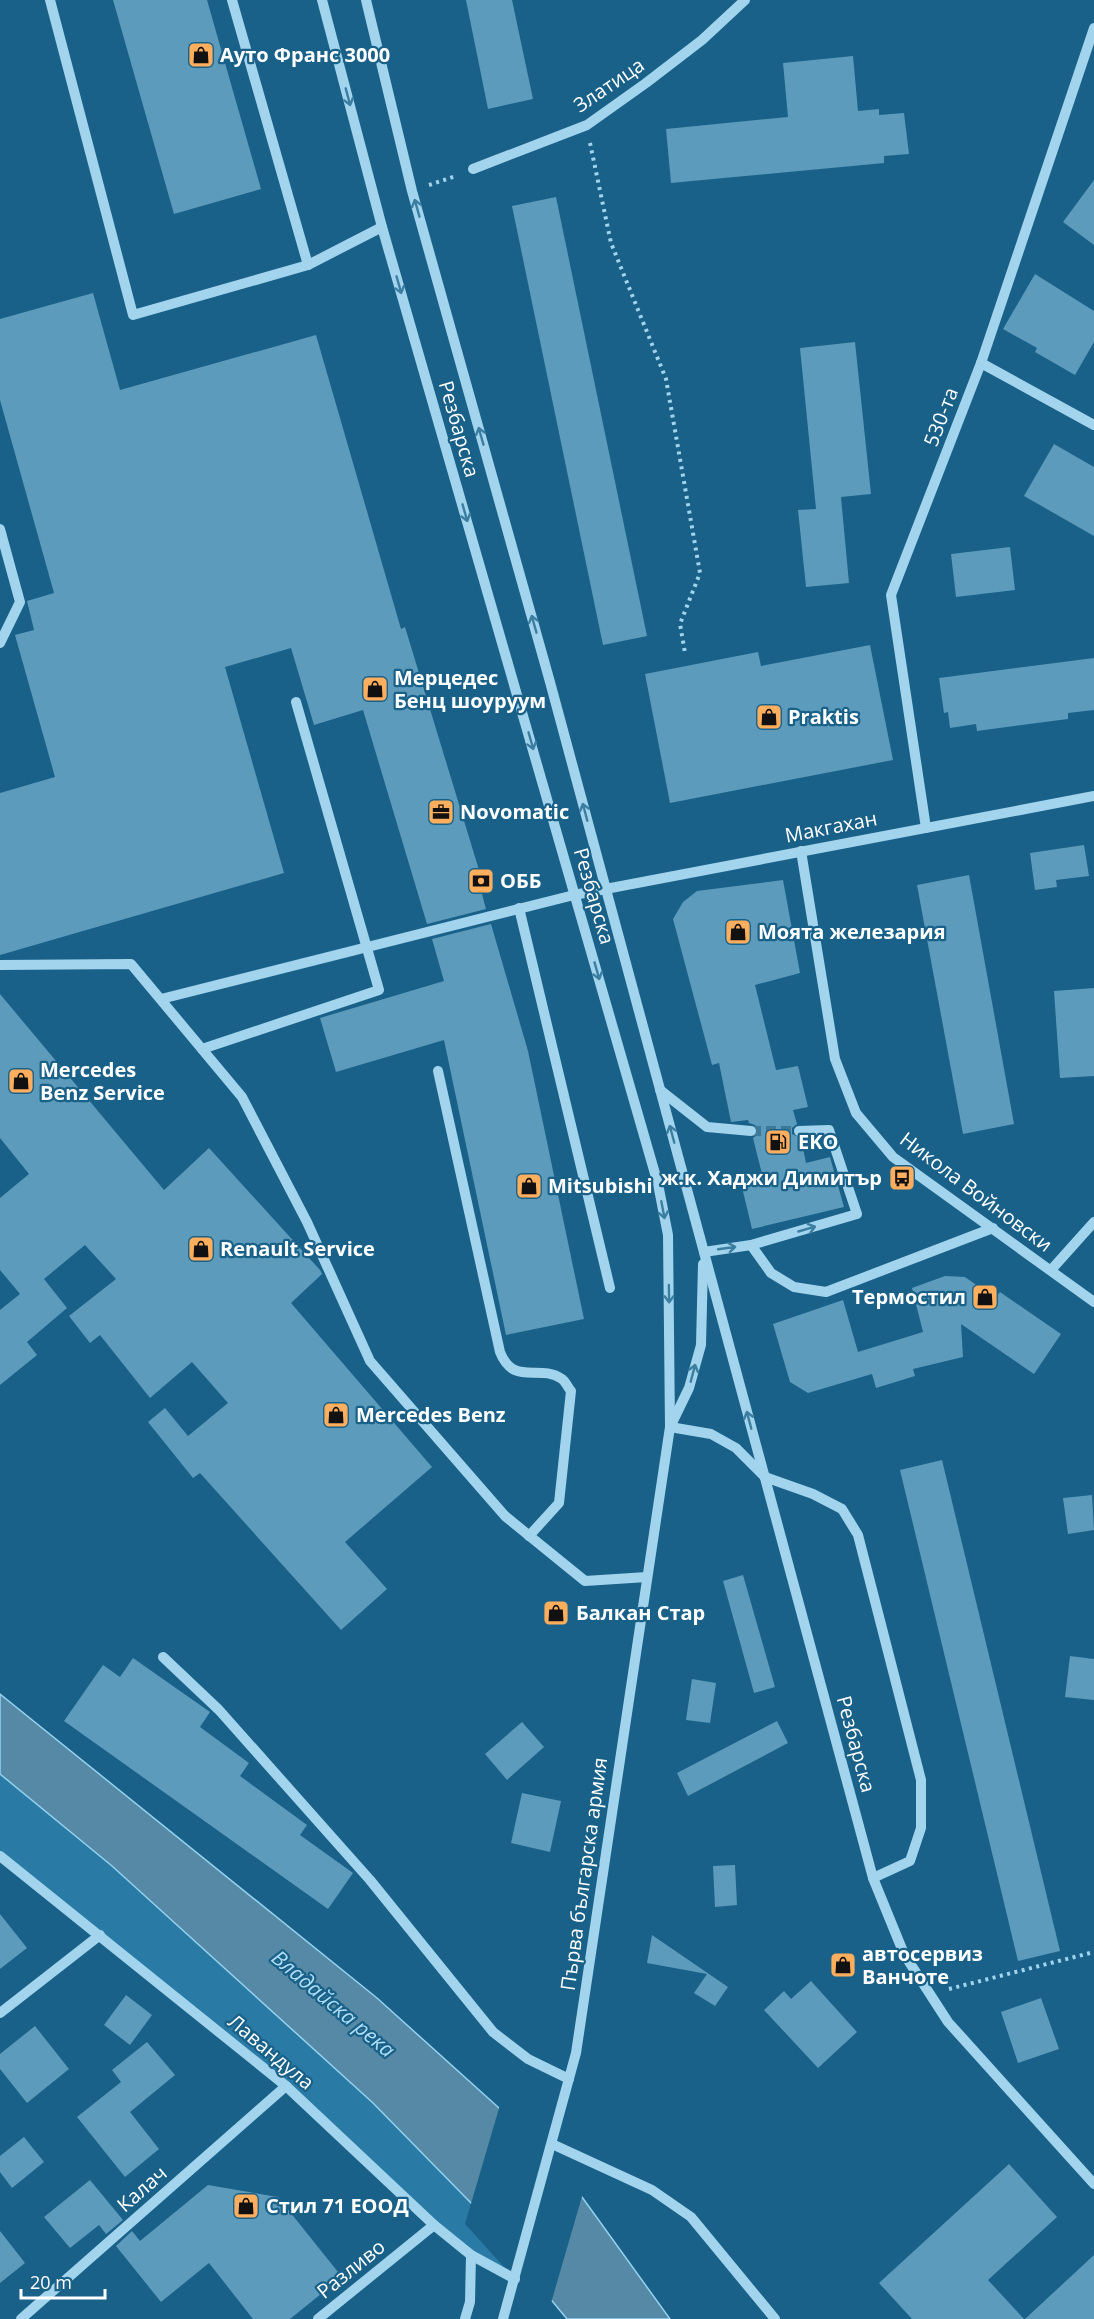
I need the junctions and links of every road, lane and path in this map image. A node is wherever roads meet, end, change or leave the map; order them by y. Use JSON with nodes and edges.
{"nodes":[{"id":1,"x":50,"y":0,"type":"edge"},
{"id":2,"x":232,"y":0,"type":"edge"},
{"id":3,"x":322,"y":0,"type":"edge"},
{"id":4,"x":366,"y":0,"type":"edge"},
{"id":5,"x":745,"y":0,"type":"edge"},
{"id":6,"x":1094,"y":28,"type":"edge"},
{"id":7,"x":587,"y":125,"type":"junction"},
{"id":8,"x":473,"y":170,"type":"joint"},
{"id":9,"x":412,"y":191,"type":"junction"},
{"id":10,"x":382,"y":227,"type":"junction"},
{"id":11,"x":308,"y":265,"type":"junction"},
{"id":12,"x":981,"y":363,"type":"junction"},
{"id":13,"x":1094,"y":426,"type":"edge"},
{"id":14,"x":0,"y":529,"type":"edge"},
{"id":15,"x":0,"y":643,"type":"edge"},
{"id":16,"x":685,"y":653,"type":"dead end"},
{"id":17,"x":296,"y":702,"type":"dead end"},
{"id":18,"x":1094,"y":796,"type":"edge"},
{"id":19,"x":926,"y":828,"type":"junction"},
{"id":20,"x":801,"y":851,"type":"junction"},
{"id":21,"x":605,"y":888,"type":"junction"},
{"id":22,"x":574,"y":895,"type":"junction"},
{"id":23,"x":519,"y":908,"type":"junction"},
{"id":24,"x":367,"y":947,"type":"junction"},
{"id":25,"x":0,"y":965,"type":"edge"},
{"id":26,"x":161,"y":999,"type":"junction"},
{"id":27,"x":202,"y":1048,"type":"junction"},
{"id":28,"x":438,"y":1071,"type":"dead end"},
{"id":29,"x":660,"y":1090,"type":"junction"},
{"id":30,"x":751,"y":1131,"type":"tunnel mouth"},
{"id":31,"x":799,"y":1131,"type":"tunnel mouth"},
{"id":32,"x":1094,"y":1222,"type":"edge"},
{"id":33,"x":993,"y":1228,"type":"junction"},
{"id":34,"x":751,"y":1245,"type":"junction"},
{"id":35,"x":704,"y":1251,"type":"junction"},
{"id":36,"x":1051,"y":1270,"type":"junction"},
{"id":37,"x":610,"y":1288,"type":"dead end"},
{"id":38,"x":1094,"y":1302,"type":"edge"},
{"id":39,"x":670,"y":1427,"type":"junction"},
{"id":40,"x":765,"y":1477,"type":"junction"},
{"id":41,"x":530,"y":1536,"type":"junction"},
{"id":42,"x":646,"y":1576,"type":"junction"},
{"id":43,"x":163,"y":1657,"type":"dead end"},
{"id":44,"x":0,"y":1856,"type":"edge"},
{"id":45,"x":873,"y":1878,"type":"junction"},
{"id":46,"x":100,"y":1935,"type":"junction"},
{"id":47,"x":1094,"y":1952,"type":"edge"},
{"id":48,"x":930,"y":1994,"type":"junction"},
{"id":49,"x":0,"y":2013,"type":"edge"},
{"id":50,"x":569,"y":2079,"type":"junction"},
{"id":51,"x":286,"y":2086,"type":"junction"},
{"id":52,"x":552,"y":2144,"type":"junction"},
{"id":53,"x":1094,"y":2184,"type":"edge"},
{"id":54,"x":434,"y":2225,"type":"junction"},
{"id":55,"x":471,"y":2255,"type":"junction"},
{"id":56,"x":515,"y":2279,"type":"junction"},
{"id":57,"x":21,"y":2319,"type":"edge"},
{"id":58,"x":318,"y":2319,"type":"edge"},
{"id":59,"x":465,"y":2319,"type":"edge"},
{"id":60,"x":504,"y":2319,"type":"edge"},
{"id":61,"x":775,"y":2319,"type":"edge"}],
"edges":[{"from":1,"to":11,"type":"street"},
{"from":2,"to":11,"type":"street"},
{"from":3,"to":10,"type":"street","name":"Резбарска","one_way":true},
{"from":4,"to":9,"type":"street","name":"Резбарска"},
{"from":5,"to":7,"type":"street","name":"Златица"},
{"from":6,"to":12,"type":"street","name":"530-та"},
{"from":7,"to":8,"type":"street","name":"Златица"},
{"from":7,"to":16,"type":"path"},
{"from":8,"to":9,"type":"path"},
{"from":21,"to":9,"type":"street","name":"Резбарска","one_way":true},
{"from":10,"to":11,"type":"street"},
{"from":10,"to":22,"type":"street","name":"Резбарска","one_way":true},
{"from":12,"to":13,"type":"street"},
{"from":12,"to":19,"type":"street","name":"530-та"},
{"from":14,"to":15,"type":"street"},
{"from":17,"to":24,"type":"street"},
{"from":18,"to":19,"type":"street","name":"Макгахан"},
{"from":19,"to":20,"type":"street","name":"Макгахан"},
{"from":20,"to":21,"type":"street","name":"Макгахан"},
{"from":20,"to":33,"type":"street","name":"Никола Войновски"},
{"from":21,"to":22,"type":"street","name":"Макгахан"},
{"from":21,"to":29,"type":"street","name":"Резбарска"},
{"from":22,"to":23,"type":"street","name":"Макгахан"},
{"from":22,"to":39,"type":"street","name":"Резбарска","one_way":true},
{"from":23,"to":24,"type":"street","name":"Макгахан"},
{"from":23,"to":37,"type":"street"},
{"from":24,"to":26,"type":"street","name":"Макгахан"},
{"from":24,"to":27,"type":"street"},
{"from":25,"to":26,"type":"street"},
{"from":26,"to":27,"type":"street"},
{"from":27,"to":41,"type":"street"},
{"from":28,"to":41,"type":"street"},
{"from":29,"to":30,"type":"street"},
{"from":35,"to":29,"type":"street","name":"Резбарска","one_way":true},
{"from":34,"to":31,"type":"street","one_way":true},
{"from":32,"to":36,"type":"street"},
{"from":33,"to":34,"type":"street"},
{"from":33,"to":36,"type":"street","name":"Никола Войновски"},
{"from":35,"to":34,"type":"street","one_way":true},
{"from":39,"to":35,"type":"street","name":"Резбарска","one_way":true},
{"from":40,"to":35,"type":"street","name":"Резбарска","one_way":true},
{"from":36,"to":38,"type":"street","name":"Никола Войновски"},
{"from":39,"to":40,"type":"street"},
{"from":39,"to":42,"type":"street","name":"Първа българска армия"},
{"from":40,"to":45,"type":"street","name":"Резбарска"},
{"from":40,"to":45,"type":"street"},
{"from":41,"to":42,"type":"street"},
{"from":42,"to":50,"type":"street","name":"Първа българска армия"},
{"from":43,"to":50,"type":"street"},
{"from":44,"to":46,"type":"street","name":"Лавандула"},
{"from":45,"to":48,"type":"street","name":"Резбарска"},
{"from":46,"to":49,"type":"street"},
{"from":46,"to":51,"type":"street","name":"Лавандула"},
{"from":47,"to":48,"type":"path"},
{"from":48,"to":53,"type":"street","name":"Резбарска"},
{"from":50,"to":52,"type":"street","name":"Първа българска армия"},
{"from":51,"to":54,"type":"street","name":"Лавандула"},
{"from":51,"to":57,"type":"street","name":"Калач"},
{"from":52,"to":56,"type":"street","name":"Първа българска армия"},
{"from":52,"to":61,"type":"street"},
{"from":54,"to":55,"type":"street","name":"Лавандула"},
{"from":54,"to":58,"type":"street","name":"Разливо"},
{"from":55,"to":56,"type":"street","name":"Лавандула"},
{"from":55,"to":59,"type":"street"},
{"from":56,"to":60,"type":"street","name":"Първа българска армия"}]}
